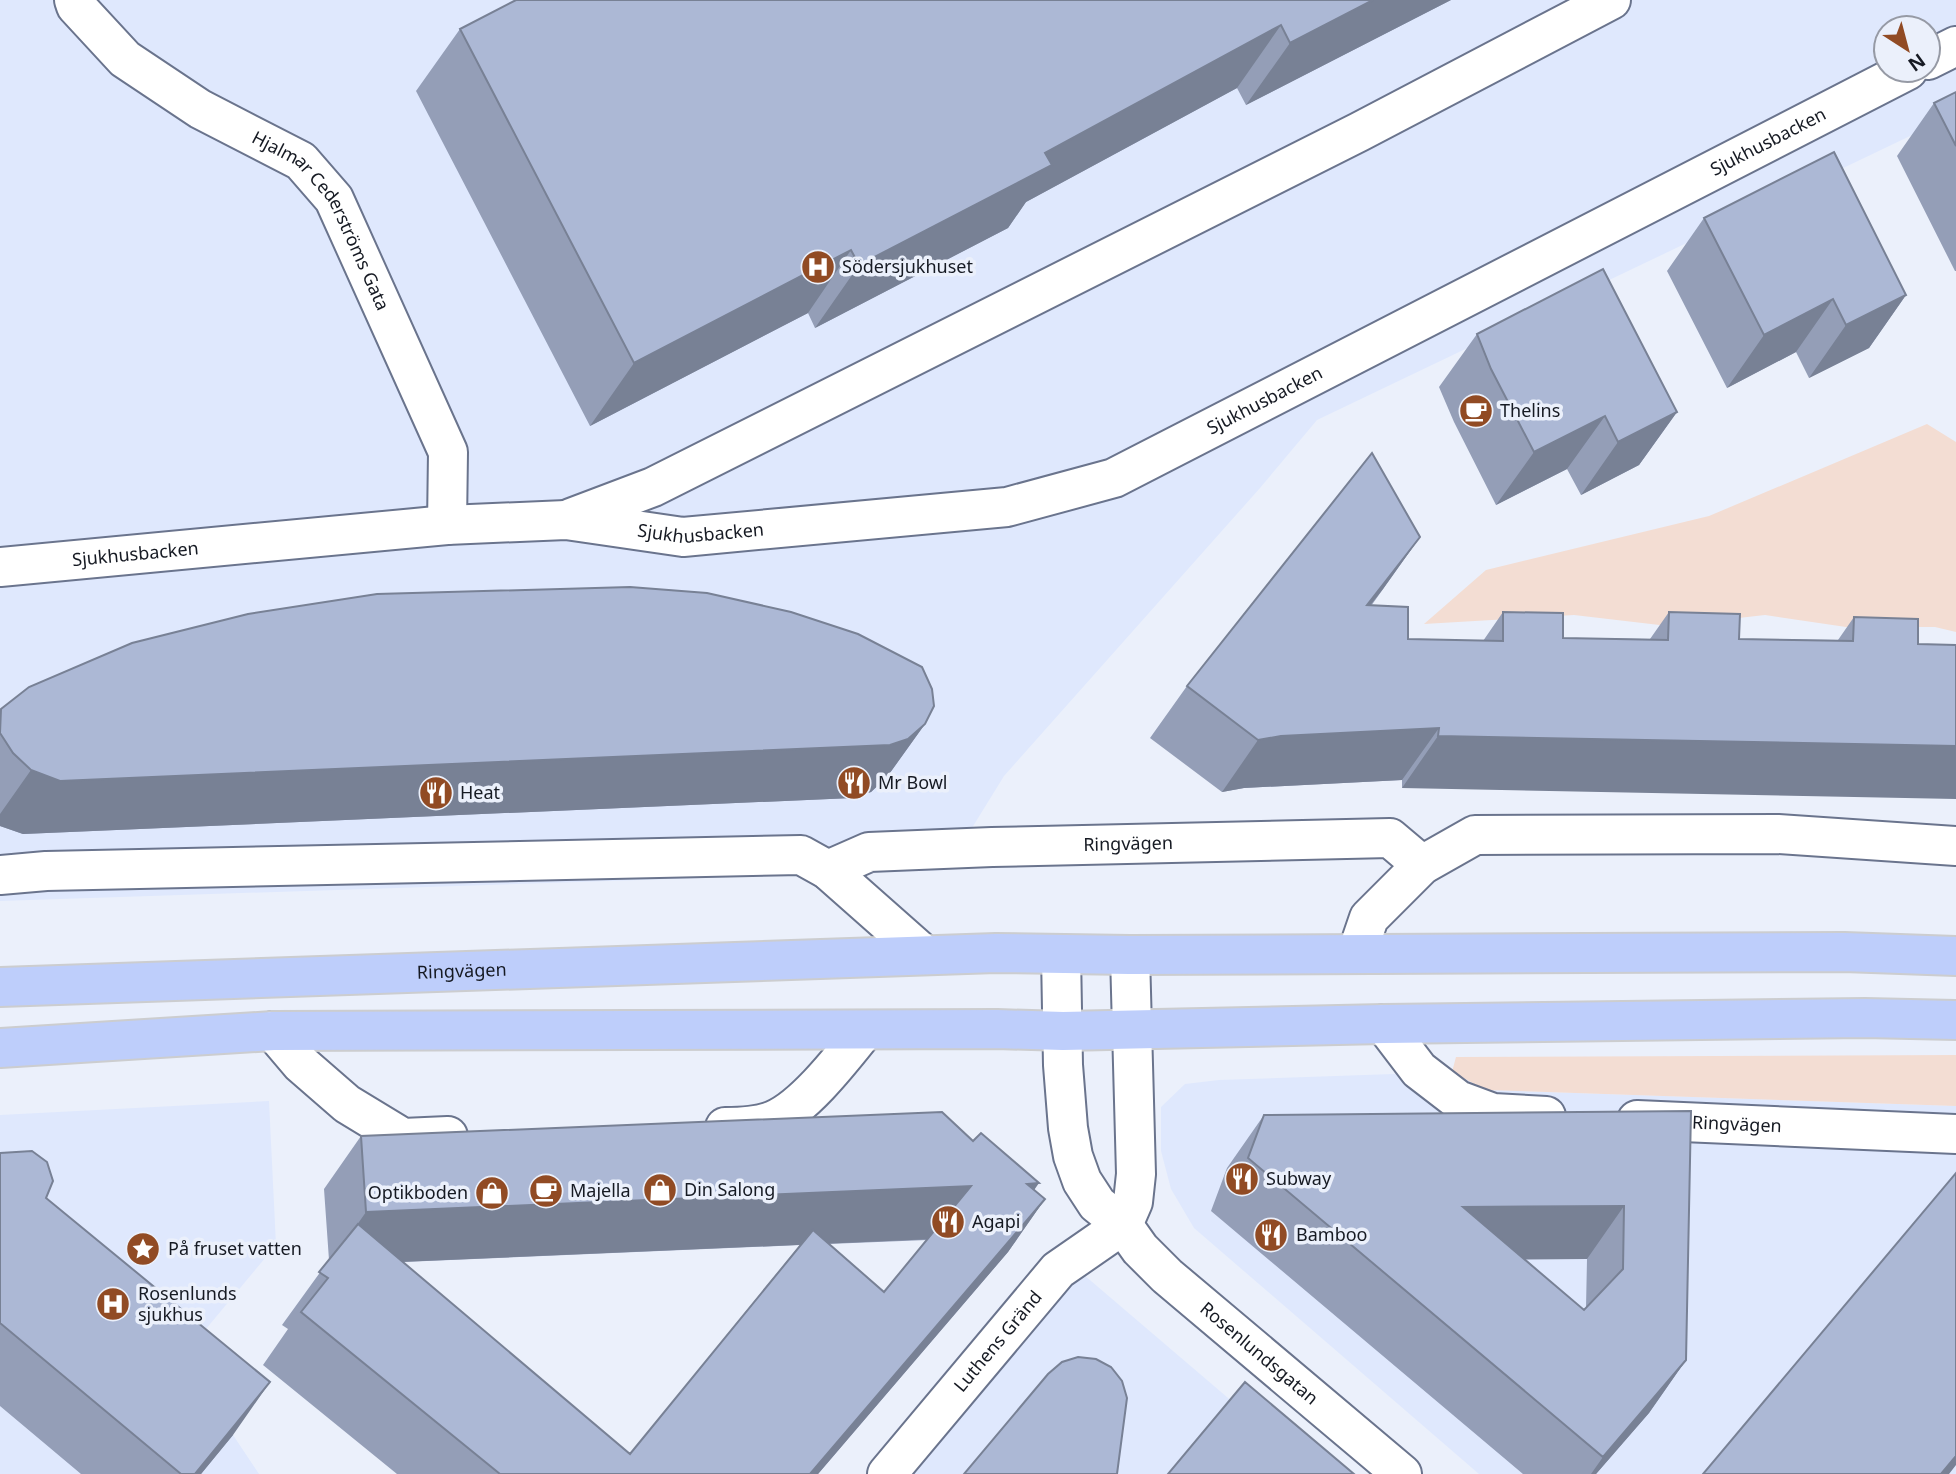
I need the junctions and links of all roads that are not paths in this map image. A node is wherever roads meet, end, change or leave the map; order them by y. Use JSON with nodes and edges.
{"nodes":[{"id":1,"x":74,"y":0,"type":"edge"},
{"id":2,"x":1611,"y":0,"type":"edge"},
{"id":3,"x":1881,"y":84,"type":"edge"},
{"id":4,"x":566,"y":520,"type":"junction"},
{"id":5,"x":447,"y":525,"type":"junction"},
{"id":6,"x":0,"y":567,"type":"edge"},
{"id":7,"x":1956,"y":846,"type":"edge"},
{"id":8,"x":1422,"y":865,"type":"junction"},
{"id":9,"x":828,"y":870,"type":"junction"},
{"id":10,"x":0,"y":875,"type":"edge"},
{"id":11,"x":1357,"y":953,"type":"junction"},
{"id":12,"x":923,"y":954,"type":"junction"},
{"id":13,"x":1061,"y":954,"type":"junction"},
{"id":14,"x":1130,"y":955,"type":"junction"},
{"id":15,"x":1956,"y":956,"type":"edge"},
{"id":16,"x":0,"y":987,"type":"edge"},
{"id":17,"x":1956,"y":1020,"type":"edge"},
{"id":18,"x":1384,"y":1024,"type":"junction"},
{"id":19,"x":1132,"y":1030,"type":"junction"},
{"id":20,"x":273,"y":1031,"type":"junction"},
{"id":21,"x":864,"y":1031,"type":"junction"},
{"id":22,"x":1063,"y":1031,"type":"junction"},
{"id":23,"x":0,"y":1048,"type":"edge"},
{"id":24,"x":690,"y":1128,"type":"edge"},
{"id":25,"x":1956,"y":1134,"type":"edge"},
{"id":26,"x":485,"y":1135,"type":"edge"},
{"id":27,"x":1124,"y":1225,"type":"junction"},
{"id":28,"x":887,"y":1474,"type":"edge"},
{"id":29,"x":1402,"y":1474,"type":"edge"}],
"edges":[{"from":1,"to":5,"type":"street","name":"Hjalmar Cederströms Gata"},
{"from":2,"to":4,"type":"street","name":"Sjukhusbacken"},
{"from":3,"to":4,"type":"street","name":"Sjukhusbacken"},
{"from":4,"to":5,"type":"street","name":"Sjukhusbacken"},
{"from":5,"to":6,"type":"street","name":"Sjukhusbacken"},
{"from":7,"to":8,"type":"street"},
{"from":8,"to":9,"type":"street","name":"Ringvägen"},
{"from":8,"to":11,"type":"street"},
{"from":9,"to":10,"type":"street"},
{"from":9,"to":12,"type":"street"},
{"from":11,"to":14,"type":"main road","name":"Ringvägen"},
{"from":11,"to":15,"type":"main road","name":"Ringvägen"},
{"from":12,"to":13,"type":"main road","name":"Ringvägen"},
{"from":12,"to":16,"type":"main road","name":"Ringvägen"},
{"from":13,"to":14,"type":"main road","name":"Ringvägen"},
{"from":13,"to":22,"type":"street","name":"Rosenlundsgatan"},
{"from":14,"to":19,"type":"street"},
{"from":17,"to":18,"type":"main road"},
{"from":18,"to":19,"type":"main road"},
{"from":18,"to":25,"type":"street","name":"Ringvägen"},
{"from":19,"to":22,"type":"main road"},
{"from":19,"to":27,"type":"street"},
{"from":20,"to":21,"type":"main road"},
{"from":20,"to":23,"type":"main road"},
{"from":20,"to":26,"type":"street"},
{"from":21,"to":22,"type":"main road"},
{"from":21,"to":24,"type":"street"},
{"from":22,"to":27,"type":"street","name":"Rosenlundsgatan"},
{"from":27,"to":28,"type":"street","name":"Luthens Gränd"},
{"from":27,"to":29,"type":"street","name":"Rosenlundsgatan"}]}
